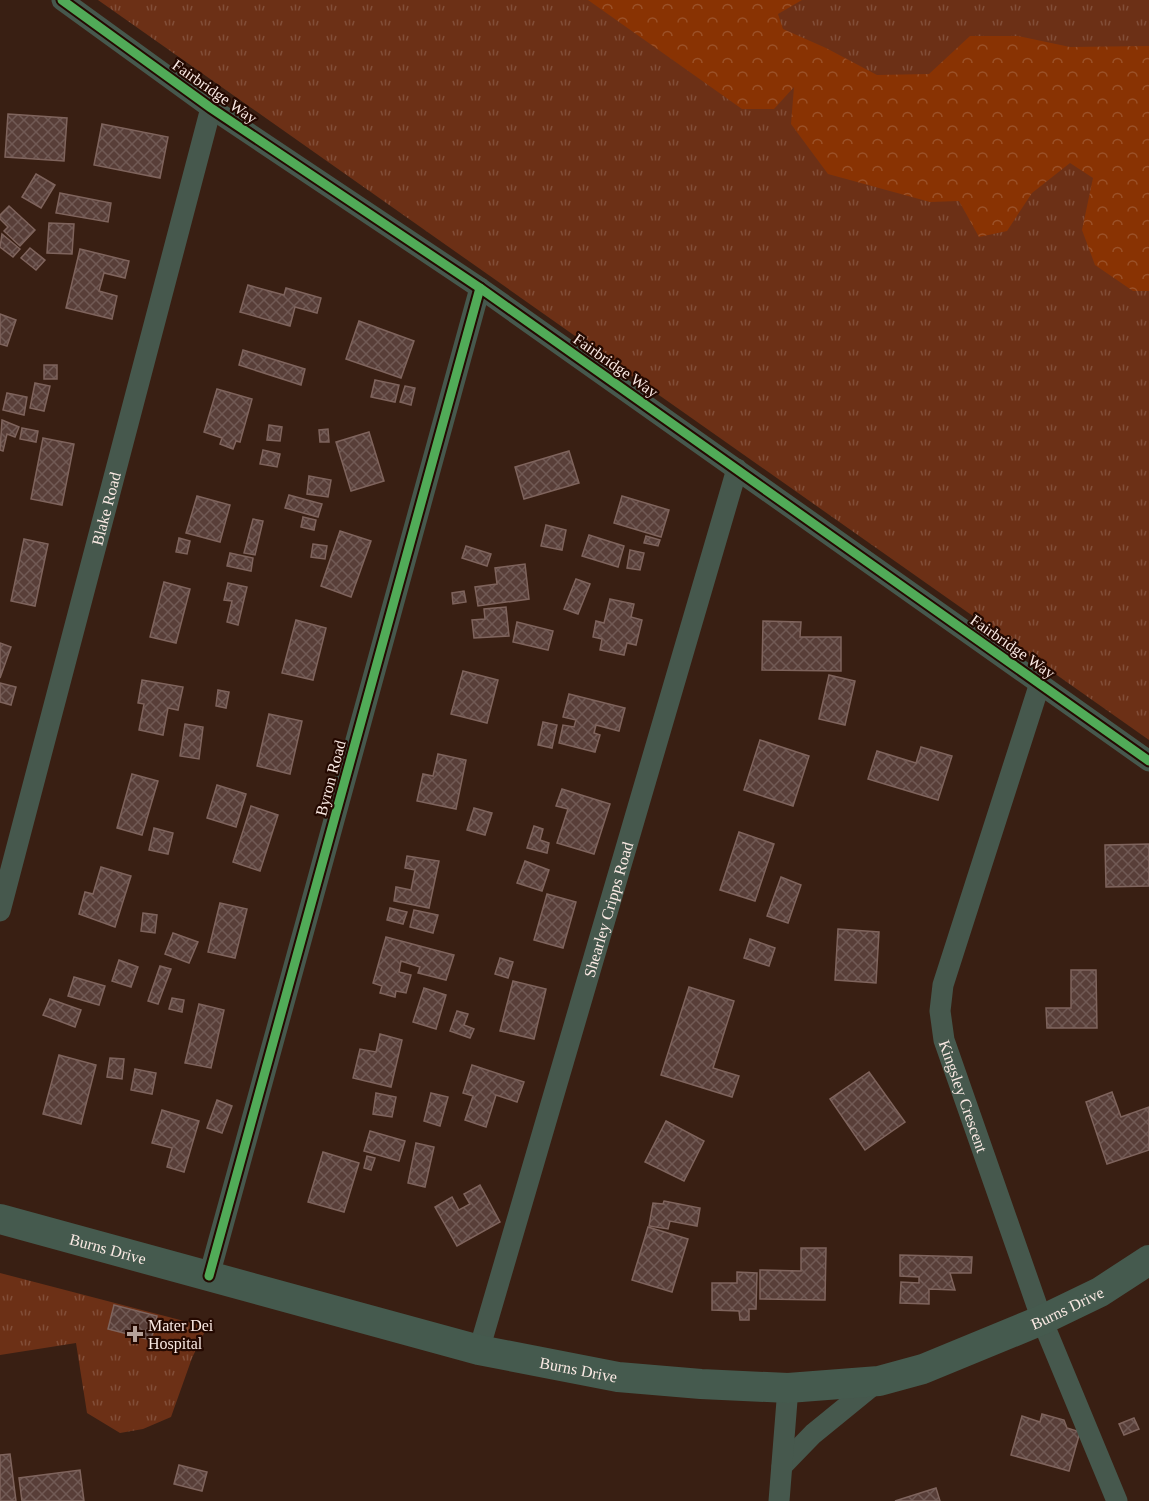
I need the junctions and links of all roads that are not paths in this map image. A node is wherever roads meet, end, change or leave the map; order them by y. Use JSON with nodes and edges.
{"nodes":[{"id":1,"x":62,"y":0,"type":"edge"},
{"id":2,"x":211,"y":108,"type":"junction"},
{"id":3,"x":480,"y":288,"type":"junction"},
{"id":4,"x":737,"y":469,"type":"junction"},
{"id":5,"x":1040,"y":683,"type":"junction"},
{"id":6,"x":1149,"y":761,"type":"edge"},
{"id":7,"x":0,"y":911,"type":"edge"},
{"id":8,"x":0,"y":1219,"type":"edge"},
{"id":9,"x":1149,"y":1260,"type":"edge"},
{"id":10,"x":209,"y":1276,"type":"junction"},
{"id":11,"x":1042,"y":1320,"type":"junction"},
{"id":12,"x":479,"y":1350,"type":"junction"},
{"id":13,"x":879,"y":1381,"type":"junction"},
{"id":14,"x":788,"y":1388,"type":"junction"},
{"id":15,"x":782,"y":1466,"type":"junction"},
{"id":16,"x":780,"y":1501,"type":"edge"},
{"id":17,"x":1117,"y":1501,"type":"edge"}],
"edges":[{"from":1,"to":2,"type":"street","name":"Fairbridge Way"},
{"from":2,"to":3,"type":"street","name":"Fairbridge Way"},
{"from":2,"to":7,"type":"street","name":"Blake Road"},
{"from":3,"to":4,"type":"street","name":"Fairbridge Way"},
{"from":3,"to":10,"type":"street","name":"Byron Road"},
{"from":4,"to":5,"type":"street","name":"Fairbridge Way"},
{"from":4,"to":12,"type":"street","name":"Shearley Cripps Road"},
{"from":5,"to":6,"type":"street","name":"Fairbridge Way"},
{"from":5,"to":11,"type":"street","name":"Kingsley Crescent"},
{"from":8,"to":10,"type":"main road","name":"Burns Drive"},
{"from":9,"to":11,"type":"main road","name":"Burns Drive"},
{"from":10,"to":12,"type":"main road","name":"Burns Drive"},
{"from":11,"to":13,"type":"main road","name":"Burns Drive"},
{"from":11,"to":17,"type":"street","name":"Kingsley Crescent"},
{"from":12,"to":14,"type":"main road","name":"Burns Drive"},
{"from":13,"to":14,"type":"main road","name":"Burns Drive"},
{"from":13,"to":15,"type":"street"},
{"from":14,"to":15,"type":"street"},
{"from":15,"to":16,"type":"street"}]}
